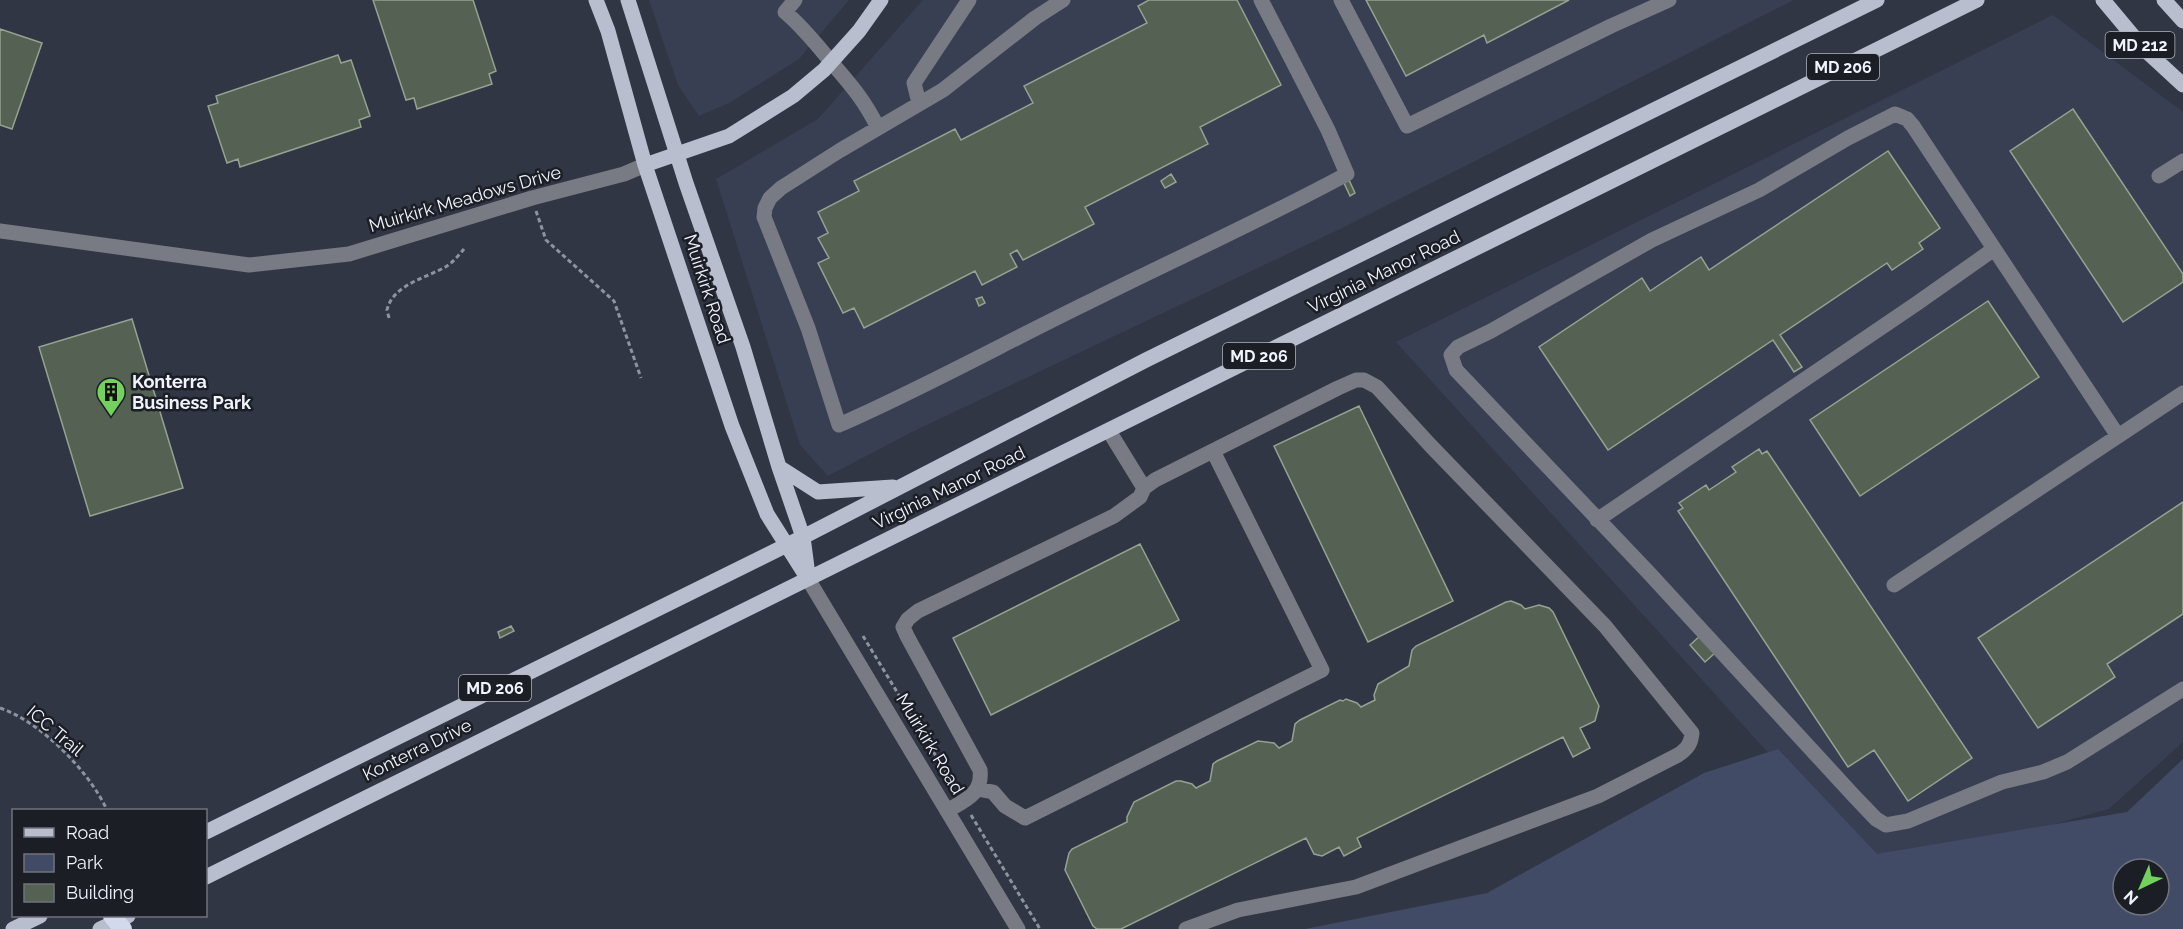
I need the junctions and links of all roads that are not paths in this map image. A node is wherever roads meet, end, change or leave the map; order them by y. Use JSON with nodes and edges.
{"nodes":[{"id":1,"x":596,"y":0,"type":"edge"},
{"id":2,"x":628,"y":0,"type":"edge"},
{"id":3,"x":795,"y":0,"type":"edge"},
{"id":4,"x":881,"y":0,"type":"edge"},
{"id":5,"x":969,"y":0,"type":"edge"},
{"id":6,"x":1063,"y":0,"type":"edge"},
{"id":7,"x":1261,"y":0,"type":"edge"},
{"id":8,"x":1341,"y":0,"type":"edge"},
{"id":9,"x":1669,"y":0,"type":"edge"},
{"id":10,"x":1877,"y":0,"type":"edge"},
{"id":11,"x":1977,"y":0,"type":"edge"},
{"id":12,"x":2103,"y":0,"type":"edge"},
{"id":13,"x":2164,"y":0,"type":"edge"},
{"id":14,"x":2183,"y":21,"type":"edge"},
{"id":15,"x":831,"y":62,"type":"junction"},
{"id":16,"x":2183,"y":85,"type":"edge"},
{"id":17,"x":919,"y":103,"type":"junction"},
{"id":18,"x":878,"y":128,"type":"junction"},
{"id":19,"x":677,"y":154,"type":"junction"},
{"id":20,"x":2183,"y":161,"type":"edge"},
{"id":21,"x":645,"y":165,"type":"junction"},
{"id":22,"x":2159,"y":176,"type":"dead end"},
{"id":23,"x":0,"y":231,"type":"edge"},
{"id":24,"x":1994,"y":249,"type":"junction"},
{"id":25,"x":2183,"y":393,"type":"edge"},
{"id":26,"x":1108,"y":431,"type":"junction"},
{"id":27,"x":2118,"y":436,"type":"junction"},
{"id":28,"x":1213,"y":451,"type":"junction"},
{"id":29,"x":779,"y":467,"type":"junction"},
{"id":30,"x":902,"y":486,"type":"junction"},
{"id":31,"x":1144,"y":488,"type":"junction"},
{"id":32,"x":1597,"y":520,"type":"junction"},
{"id":33,"x":803,"y":537,"type":"junction"},
{"id":34,"x":785,"y":545,"type":"junction"},
{"id":35,"x":808,"y":579,"type":"junction"},
{"id":36,"x":1894,"y":585,"type":"dead end"},
{"id":37,"x":2183,"y":689,"type":"edge"},
{"id":38,"x":977,"y":789,"type":"junction"},
{"id":39,"x":947,"y":811,"type":"junction"},
{"id":40,"x":207,"y":832,"type":"edge"},
{"id":41,"x":207,"y":877,"type":"edge"},
{"id":42,"x":36,"y":917,"type":"edge"},
{"id":43,"x":120,"y":920,"type":"edge"},
{"id":44,"x":13,"y":929,"type":"edge"},
{"id":45,"x":100,"y":929,"type":"edge"},
{"id":46,"x":1018,"y":929,"type":"edge"},
{"id":47,"x":1186,"y":929,"type":"edge"}],
"edges":[{"from":1,"to":21,"type":"main road","name":"Muirkirk Road"},
{"from":2,"to":19,"type":"main road","name":"Muirkirk Road"},
{"from":3,"to":15,"type":"street"},
{"from":4,"to":15,"type":"main road","name":"Muirkirk Meadows Drive"},
{"from":5,"to":17,"type":"street"},
{"from":6,"to":17,"type":"street"},
{"from":7,"to":18,"type":"street"},
{"from":8,"to":9,"type":"street"},
{"from":10,"to":30,"type":"main road","name":"Virginia Manor Road","number":"MD 206"},
{"from":11,"to":26,"type":"main road","name":"Virginia Manor Road","number":"MD 206"},
{"from":12,"to":16,"type":"main road","number":"MD 212"},
{"from":13,"to":14,"type":"main road","number":"MD 212"},
{"from":15,"to":18,"type":"street"},
{"from":15,"to":19,"type":"main road","name":"Muirkirk Meadows Drive"},
{"from":17,"to":18,"type":"street"},
{"from":19,"to":21,"type":"main road","name":"Muirkirk Meadows Drive"},
{"from":19,"to":29,"type":"main road","name":"Muirkirk Road"},
{"from":20,"to":22,"type":"street"},
{"from":21,"to":23,"type":"street","name":"Muirkirk Meadows Drive"},
{"from":21,"to":34,"type":"main road","name":"Muirkirk Road"},
{"from":24,"to":27,"type":"street"},
{"from":24,"to":32,"type":"street"},
{"from":24,"to":32,"type":"street"},
{"from":25,"to":27,"type":"street"},
{"from":26,"to":31,"type":"street"},
{"from":26,"to":35,"type":"main road","name":"Virginia Manor Road","number":"MD 206"},
{"from":27,"to":36,"type":"street"},
{"from":28,"to":31,"type":"street"},
{"from":28,"to":38,"type":"street"},
{"from":28,"to":47,"type":"street"},
{"from":29,"to":30,"type":"main road"},
{"from":29,"to":33,"type":"main road","name":"Muirkirk Road"},
{"from":30,"to":33,"type":"main road","name":"Virginia Manor Road","number":"MD 206"},
{"from":31,"to":38,"type":"street"},
{"from":32,"to":37,"type":"street"},
{"from":33,"to":34,"type":"main road","name":"Virginia Manor Road","number":"MD 206"},
{"from":33,"to":35,"type":"main road","name":"Muirkirk Road"},
{"from":34,"to":35,"type":"main road","name":"Muirkirk Road"},
{"from":34,"to":40,"type":"main road","name":"Konterra Drive","number":"MD 206"},
{"from":35,"to":39,"type":"street","name":"Muirkirk Road"},
{"from":35,"to":41,"type":"main road","name":"Konterra Drive","number":"MD 206"},
{"from":38,"to":39,"type":"street"},
{"from":39,"to":46,"type":"street","name":"Muirkirk Road"},
{"from":42,"to":44,"type":"main road"},
{"from":43,"to":45,"type":"main road"}]}
